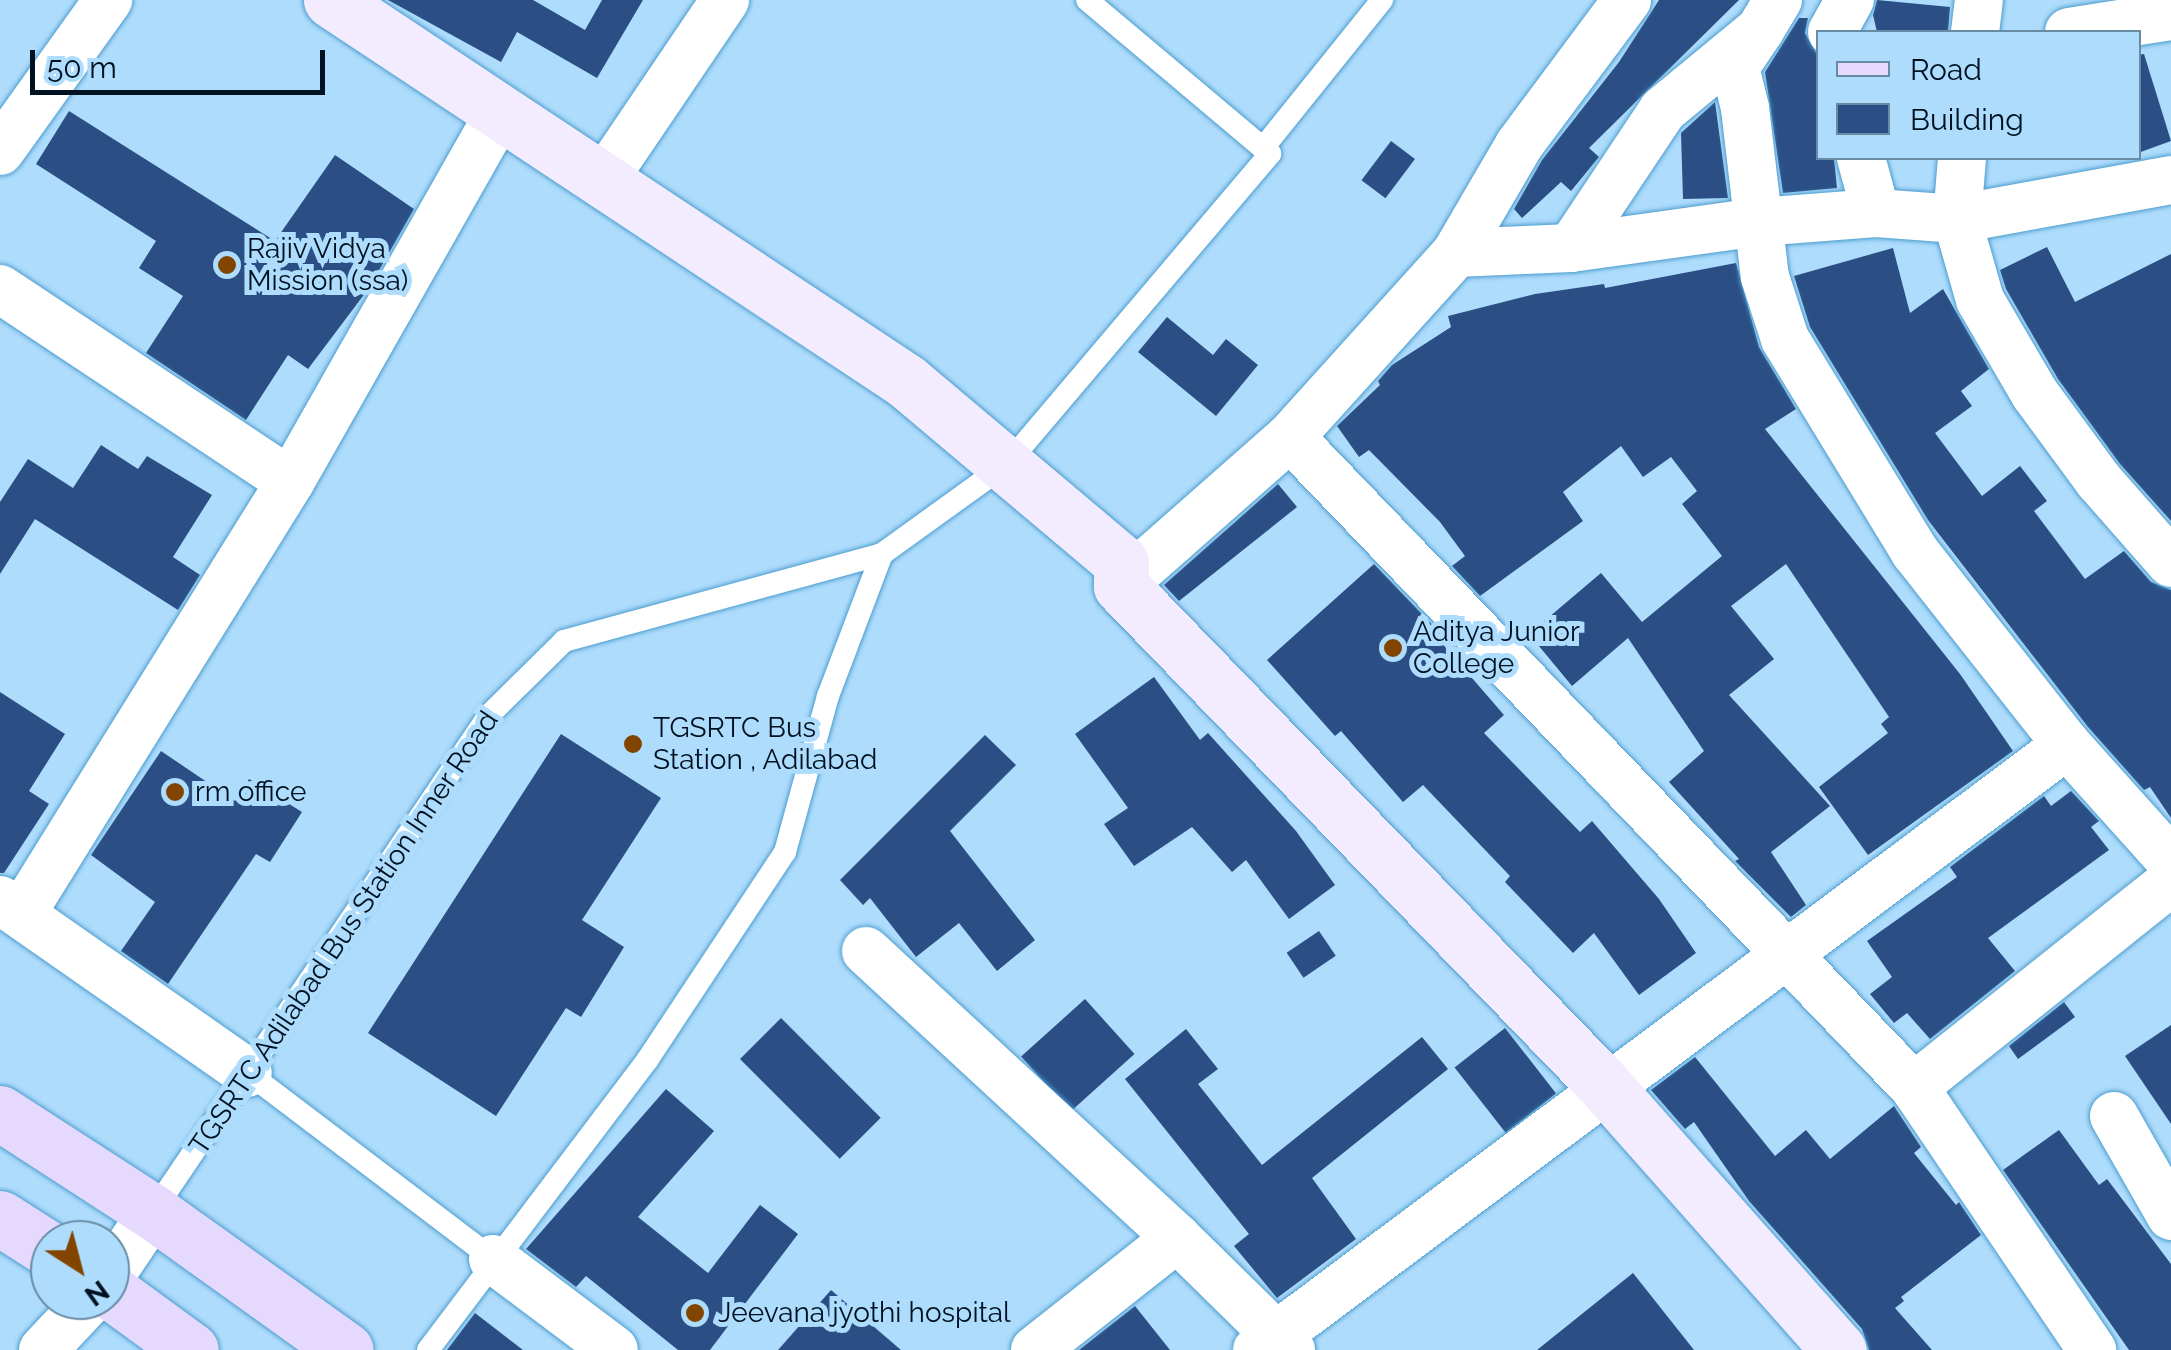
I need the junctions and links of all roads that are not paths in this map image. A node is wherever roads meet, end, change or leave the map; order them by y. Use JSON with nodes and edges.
{"nodes":[{"id":1,"x":108,"y":0,"type":"edge"},
{"id":2,"x":331,"y":0,"type":"edge"},
{"id":3,"x":725,"y":0,"type":"edge"},
{"id":4,"x":1086,"y":0,"type":"edge"},
{"id":5,"x":1382,"y":0,"type":"edge"},
{"id":6,"x":1627,"y":0,"type":"edge"},
{"id":7,"x":1850,"y":0,"type":"edge"},
{"id":8,"x":1979,"y":0,"type":"edge"},
{"id":9,"x":2162,"y":0,"type":"edge"},
{"id":10,"x":1769,"y":15,"type":"edge"},
{"id":11,"x":2171,"y":16,"type":"edge"},
{"id":12,"x":1833,"y":30,"type":"edge"},
{"id":13,"x":1976,"y":30,"type":"edge"},
{"id":14,"x":2082,"y":30,"type":"edge"},
{"id":15,"x":501,"y":111,"type":"junction"},
{"id":16,"x":1262,"y":148,"type":"junction"},
{"id":17,"x":0,"y":151,"type":"edge"},
{"id":18,"x":1862,"y":160,"type":"edge"},
{"id":19,"x":1962,"y":160,"type":"edge"},
{"id":20,"x":604,"y":180,"type":"junction"},
{"id":21,"x":2171,"y":180,"type":"edge"},
{"id":22,"x":1876,"y":213,"type":"junction"},
{"id":23,"x":1957,"y":219,"type":"junction"},
{"id":24,"x":1758,"y":222,"type":"junction"},
{"id":25,"x":1571,"y":248,"type":"junction"},
{"id":26,"x":1456,"y":252,"type":"junction"},
{"id":27,"x":0,"y":289,"type":"edge"},
{"id":28,"x":1290,"y":437,"type":"junction"},
{"id":29,"x":1007,"y":464,"type":"junction"},
{"id":30,"x":290,"y":482,"type":"junction"},
{"id":31,"x":882,"y":554,"type":"junction"},
{"id":32,"x":2171,"y":563,"type":"edge"},
{"id":33,"x":1122,"y":586,"type":"junction"},
{"id":34,"x":2066,"y":745,"type":"junction"},
{"id":35,"x":2171,"y":860,"type":"edge"},
{"id":36,"x":2171,"y":882,"type":"edge"},
{"id":37,"x":11,"y":907,"type":"edge"},
{"id":38,"x":866,"y":951,"type":"dead end"},
{"id":39,"x":1784,"y":955,"type":"junction"},
{"id":40,"x":248,"y":1073,"type":"junction"},
{"id":41,"x":1606,"y":1087,"type":"junction"},
{"id":42,"x":1914,"y":1087,"type":"junction"},
{"id":43,"x":0,"y":1114,"type":"edge"},
{"id":44,"x":2114,"y":1116,"type":"dead end"},
{"id":45,"x":153,"y":1212,"type":"junction"},
{"id":46,"x":2171,"y":1216,"type":"edge"},
{"id":47,"x":0,"y":1218,"type":"edge"},
{"id":48,"x":30,"y":1237,"type":"edge"},
{"id":49,"x":1177,"y":1238,"type":"junction"},
{"id":50,"x":130,"y":1246,"type":"edge"},
{"id":51,"x":493,"y":1259,"type":"junction"},
{"id":52,"x":130,"y":1306,"type":"edge"},
{"id":53,"x":71,"y":1320,"type":"edge"},
{"id":54,"x":1276,"y":1345,"type":"edge"},
{"id":55,"x":43,"y":1350,"type":"edge"},
{"id":56,"x":191,"y":1350,"type":"edge"},
{"id":57,"x":346,"y":1350,"type":"edge"},
{"id":58,"x":428,"y":1350,"type":"edge"},
{"id":59,"x":614,"y":1350,"type":"edge"},
{"id":60,"x":1035,"y":1350,"type":"edge"},
{"id":61,"x":1840,"y":1350,"type":"edge"},
{"id":62,"x":2092,"y":1350,"type":"edge"}],
"edges":[{"from":1,"to":17,"type":"street"},
{"from":2,"to":15,"type":"street"},
{"from":3,"to":20,"type":"street"},
{"from":4,"to":16,"type":"lane"},
{"from":5,"to":16,"type":"lane"},
{"from":6,"to":26,"type":"street"},
{"from":7,"to":12,"type":"street"},
{"from":8,"to":13,"type":"street"},
{"from":9,"to":11,"type":"street"},
{"from":10,"to":24,"type":"street"},
{"from":10,"to":25,"type":"street"},
{"from":11,"to":14,"type":"street"},
{"from":15,"to":20,"type":"street"},
{"from":15,"to":30,"type":"street"},
{"from":16,"to":29,"type":"lane","name":"TGSRTC Adilabad Bus Station Inner Road"},
{"from":18,"to":22,"type":"street"},
{"from":19,"to":23,"type":"street"},
{"from":20,"to":29,"type":"street"},
{"from":21,"to":23,"type":"street"},
{"from":22,"to":23,"type":"street"},
{"from":22,"to":24,"type":"street"},
{"from":23,"to":32,"type":"street"},
{"from":24,"to":25,"type":"street"},
{"from":24,"to":34,"type":"street"},
{"from":25,"to":26,"type":"street"},
{"from":26,"to":28,"type":"street"},
{"from":27,"to":30,"type":"street"},
{"from":28,"to":33,"type":"street"},
{"from":28,"to":39,"type":"street"},
{"from":29,"to":31,"type":"lane","name":"TGSRTC Adilabad Bus Station Inner Road"},
{"from":29,"to":33,"type":"street"},
{"from":30,"to":37,"type":"street"},
{"from":31,"to":40,"type":"lane","name":"TGSRTC Adilabad Bus Station Inner Road"},
{"from":31,"to":51,"type":"lane"},
{"from":33,"to":41,"type":"street"},
{"from":34,"to":35,"type":"street"},
{"from":34,"to":39,"type":"street"},
{"from":36,"to":42,"type":"street"},
{"from":37,"to":40,"type":"street"},
{"from":38,"to":49,"type":"street"},
{"from":39,"to":41,"type":"street"},
{"from":39,"to":42,"type":"street"},
{"from":40,"to":45,"type":"lane","name":"TGSRTC Adilabad Bus Station Inner Road"},
{"from":40,"to":51,"type":"lane"},
{"from":41,"to":54,"type":"street"},
{"from":41,"to":61,"type":"street"},
{"from":42,"to":62,"type":"street"},
{"from":43,"to":45,"type":"main road"},
{"from":44,"to":46,"type":"street"},
{"from":45,"to":50,"type":"street"},
{"from":45,"to":57,"type":"main road"},
{"from":47,"to":48,"type":"main road"},
{"from":49,"to":54,"type":"street"},
{"from":49,"to":60,"type":"street"},
{"from":51,"to":58,"type":"lane"},
{"from":51,"to":59,"type":"street"},
{"from":52,"to":56,"type":"main road"},
{"from":53,"to":55,"type":"street"}]}
